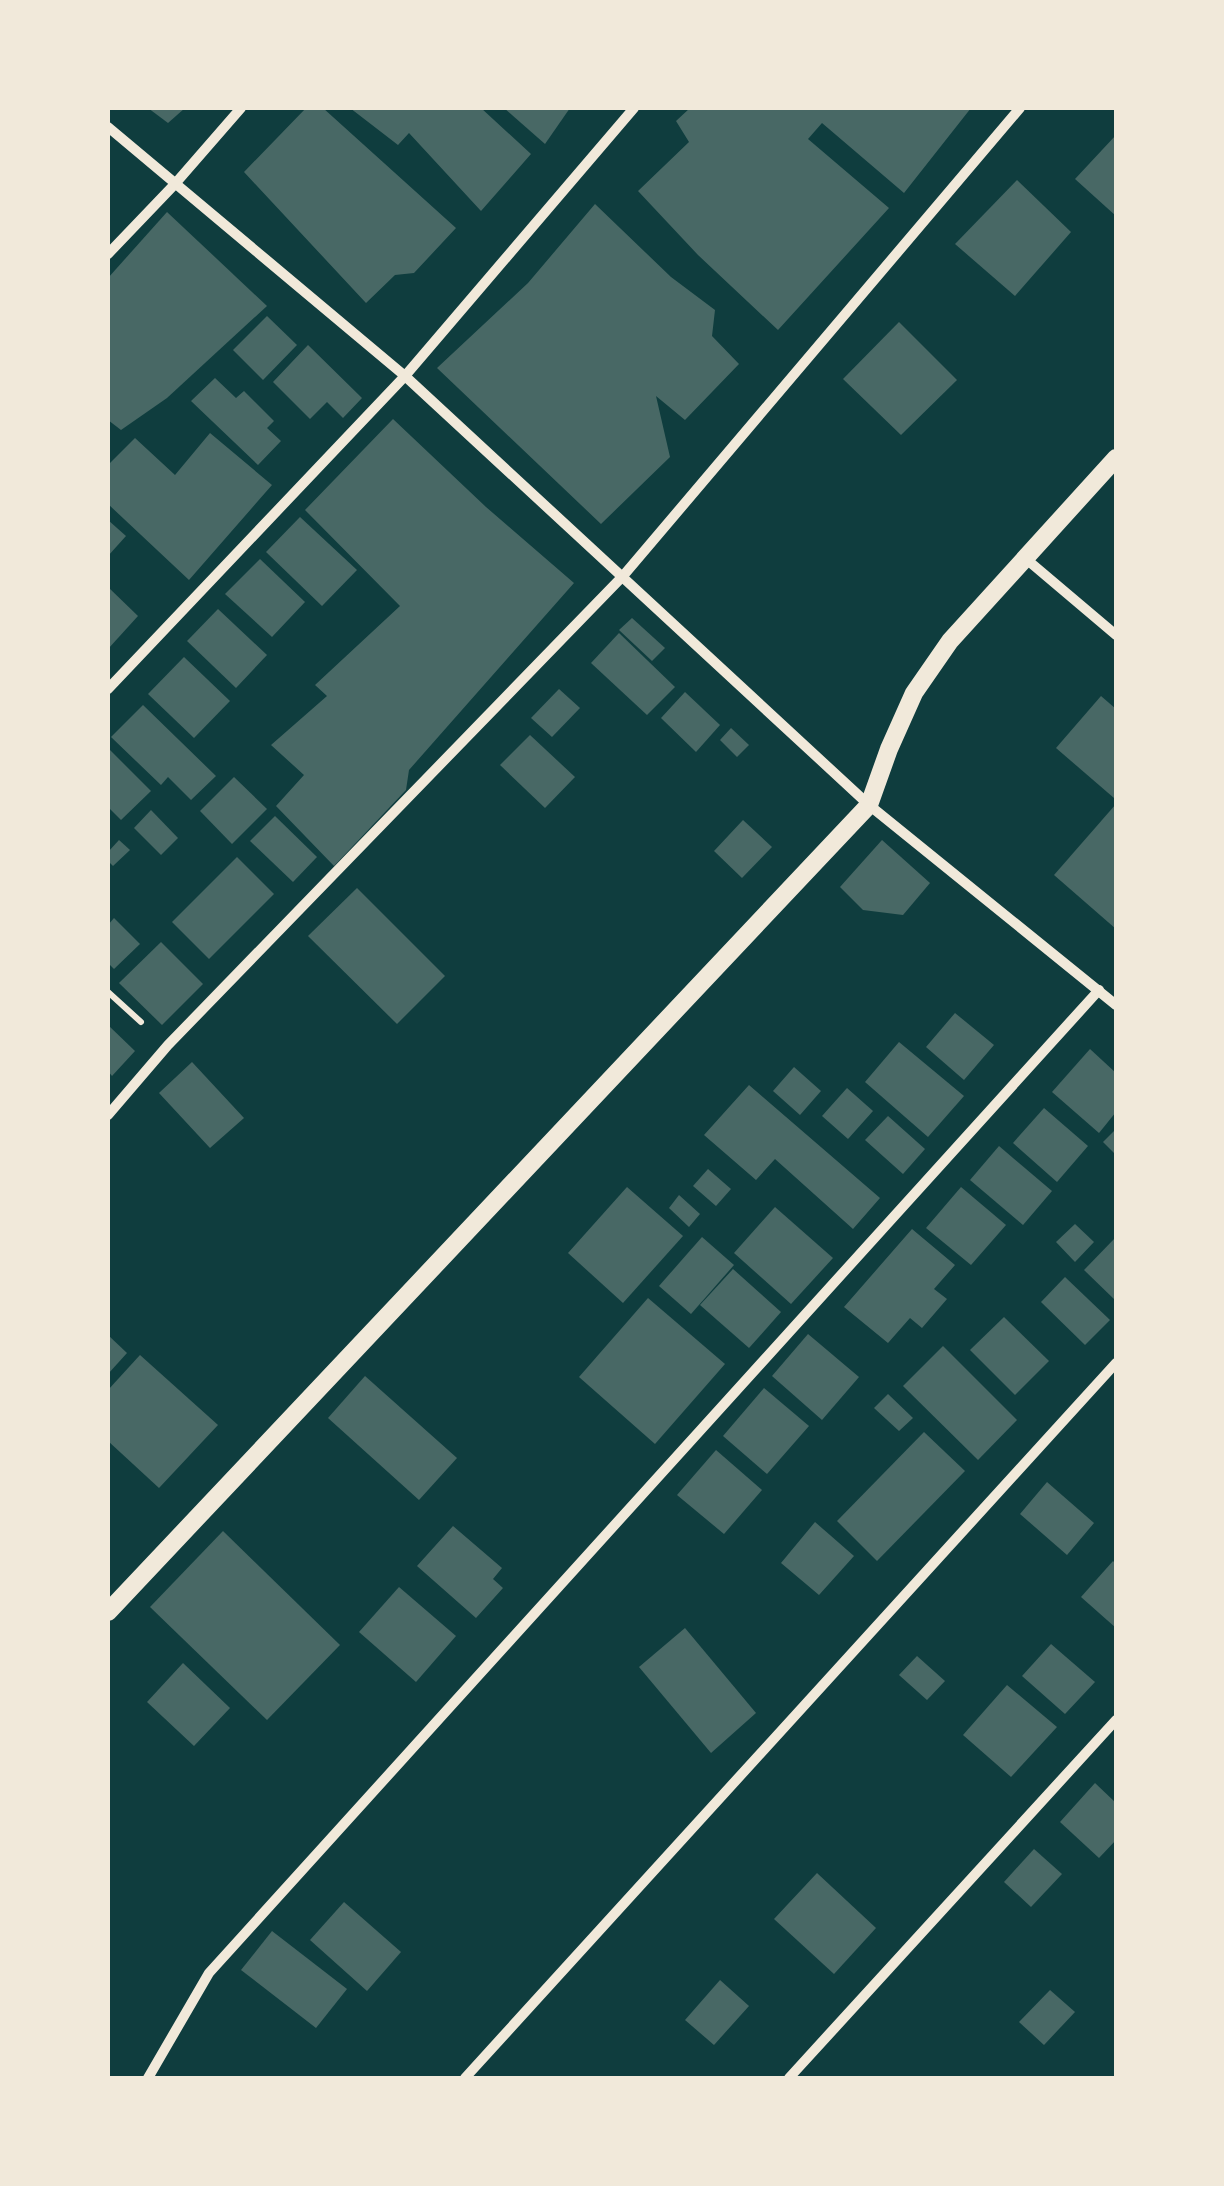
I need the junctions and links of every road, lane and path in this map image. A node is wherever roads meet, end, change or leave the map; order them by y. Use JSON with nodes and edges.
{"nodes":[{"id":1,"x":241,"y":108,"type":"edge"},
{"id":2,"x":634,"y":108,"type":"edge"},
{"id":3,"x":1020,"y":108,"type":"edge"},
{"id":4,"x":108,"y":128,"type":"edge"},
{"id":5,"x":174,"y":185,"type":"junction"},
{"id":6,"x":108,"y":254,"type":"edge"},
{"id":7,"x":405,"y":376,"type":"junction"},
{"id":8,"x":1116,"y":458,"type":"edge"},
{"id":9,"x":1025,"y":558,"type":"junction"},
{"id":10,"x":623,"y":576,"type":"junction"},
{"id":11,"x":1116,"y":635,"type":"edge"},
{"id":12,"x":108,"y":690,"type":"edge"},
{"id":13,"x":869,"y":804,"type":"junction"},
{"id":14,"x":1099,"y":990,"type":"junction"},
{"id":15,"x":1116,"y":1005,"type":"edge"},
{"id":16,"x":108,"y":1116,"type":"edge"},
{"id":17,"x":1116,"y":1363,"type":"edge"},
{"id":18,"x":108,"y":1612,"type":"edge"},
{"id":19,"x":1116,"y":1720,"type":"edge"},
{"id":20,"x":148,"y":2078,"type":"edge"},
{"id":21,"x":465,"y":2078,"type":"edge"},
{"id":22,"x":789,"y":2078,"type":"edge"}],
"edges":[{"from":1,"to":5,"type":"street"},
{"from":2,"to":7,"type":"street"},
{"from":3,"to":10,"type":"street"},
{"from":4,"to":5,"type":"street"},
{"from":5,"to":6,"type":"street"},
{"from":5,"to":7,"type":"street"},
{"from":7,"to":10,"type":"street"},
{"from":7,"to":12,"type":"street"},
{"from":8,"to":9,"type":"street"},
{"from":9,"to":11,"type":"street"},
{"from":9,"to":13,"type":"street"},
{"from":10,"to":13,"type":"street"},
{"from":10,"to":16,"type":"street"},
{"from":13,"to":14,"type":"street"},
{"from":13,"to":18,"type":"street"},
{"from":14,"to":15,"type":"street"},
{"from":14,"to":20,"type":"street"},
{"from":17,"to":21,"type":"street"},
{"from":19,"to":22,"type":"street"}]}
